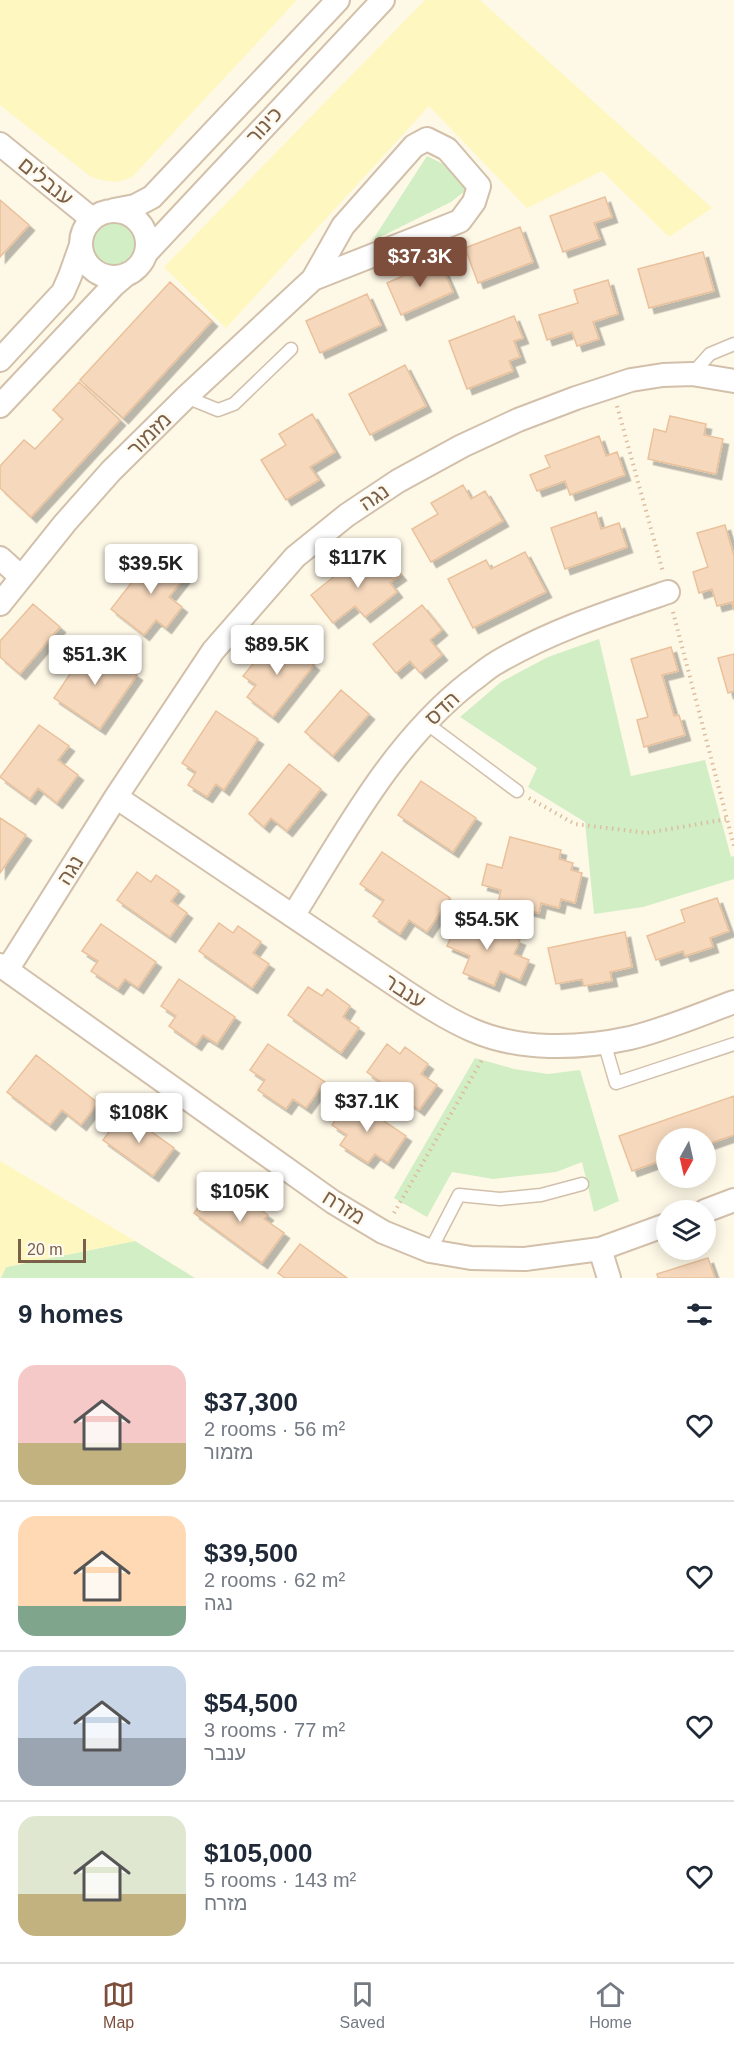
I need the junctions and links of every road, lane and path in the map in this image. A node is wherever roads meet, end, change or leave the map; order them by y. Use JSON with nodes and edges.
{"nodes":[{"id":1,"x":338,"y":0,"type":"edge"},
{"id":2,"x":383,"y":0,"type":"edge"},
{"id":3,"x":0,"y":144,"type":"edge"},
{"id":4,"x":114,"y":210,"type":"junction"},
{"id":5,"x":92,"y":219,"type":"junction"},
{"id":6,"x":81,"y":245,"type":"junction"},
{"id":7,"x":147,"y":252,"type":"junction"},
{"id":8,"x":127,"y":274,"type":"junction"},
{"id":9,"x":313,"y":279,"type":"junction"},
{"id":10,"x":734,"y":344,"type":"edge"},
{"id":11,"x":291,"y":349,"type":"dead end"},
{"id":12,"x":0,"y":360,"type":"edge"},
{"id":13,"x":692,"y":374,"type":"junction"},
{"id":14,"x":734,"y":381,"type":"edge"},
{"id":15,"x":186,"y":397,"type":"junction"},
{"id":16,"x":0,"y":406,"type":"edge"},
{"id":17,"x":0,"y":558,"type":"edge"},
{"id":18,"x":21,"y":577,"type":"junction"},
{"id":19,"x":668,"y":592,"type":"dead end"},
{"id":20,"x":0,"y":604,"type":"edge"},
{"id":21,"x":426,"y":723,"type":"junction"},
{"id":22,"x":517,"y":791,"type":"joint"},
{"id":23,"x":116,"y":797,"type":"junction"},
{"id":24,"x":727,"y":819,"type":"dead end"},
{"id":25,"x":292,"y":916,"type":"junction"},
{"id":26,"x":2,"y":967,"type":"edge"},
{"id":27,"x":734,"y":1002,"type":"edge"},
{"id":28,"x":494,"y":1037,"type":"junction"},
{"id":29,"x":604,"y":1042,"type":"junction"},
{"id":30,"x":734,"y":1044,"type":"edge"},
{"id":31,"x":582,"y":1184,"type":"dead end"},
{"id":32,"x":734,"y":1200,"type":"edge"},
{"id":33,"x":716,"y":1207,"type":"edge"},
{"id":34,"x":656,"y":1229,"type":"edge"},
{"id":35,"x":383,"y":1232,"type":"junction"},
{"id":36,"x":600,"y":1249,"type":"junction"},
{"id":37,"x":430,"y":1251,"type":"junction"},
{"id":38,"x":609,"y":1278,"type":"edge"}],
"edges":[{"from":1,"to":4,"type":"street","name":"כינור"},
{"from":2,"to":7,"type":"street","name":"כינור"},
{"from":3,"to":5,"type":"street","name":"ענבלים"},
{"from":4,"to":5,"type":"street"},
{"from":4,"to":7,"type":"street"},
{"from":5,"to":6,"type":"street"},
{"from":6,"to":8,"type":"street"},
{"from":6,"to":12,"type":"street"},
{"from":7,"to":8,"type":"street"},
{"from":8,"to":16,"type":"street"},
{"from":9,"to":9,"type":"street","name":"מזמור"},
{"from":9,"to":15,"type":"street","name":"מזמור"},
{"from":10,"to":13,"type":"lane"},
{"from":11,"to":15,"type":"lane"},
{"from":13,"to":14,"type":"street","name":"נגה"},
{"from":13,"to":23,"type":"street","name":"נגה"},
{"from":15,"to":18,"type":"street","name":"מזמור"},
{"from":17,"to":18,"type":"street"},
{"from":18,"to":20,"type":"street","name":"מזמור"},
{"from":19,"to":21,"type":"street","name":"הדס"},
{"from":21,"to":22,"type":"lane"},
{"from":21,"to":25,"type":"street","name":"הדס"},
{"from":22,"to":24,"type":"path"},
{"from":23,"to":25,"type":"street","name":"ענבר"},
{"from":23,"to":26,"type":"street","name":"נגה"},
{"from":25,"to":28,"type":"street","name":"ענבר"},
{"from":26,"to":35,"type":"street","name":"מזרח"},
{"from":27,"to":29,"type":"street","name":"ענבר"},
{"from":28,"to":29,"type":"street","name":"ענבר"},
{"from":28,"to":35,"type":"path"},
{"from":29,"to":30,"type":"lane"},
{"from":31,"to":37,"type":"lane"},
{"from":32,"to":33,"type":"street"},
{"from":34,"to":36,"type":"street","name":"מזרח"},
{"from":35,"to":37,"type":"street","name":"מזרח"},
{"from":36,"to":37,"type":"street","name":"מזרח"},
{"from":36,"to":38,"type":"street"}]}
